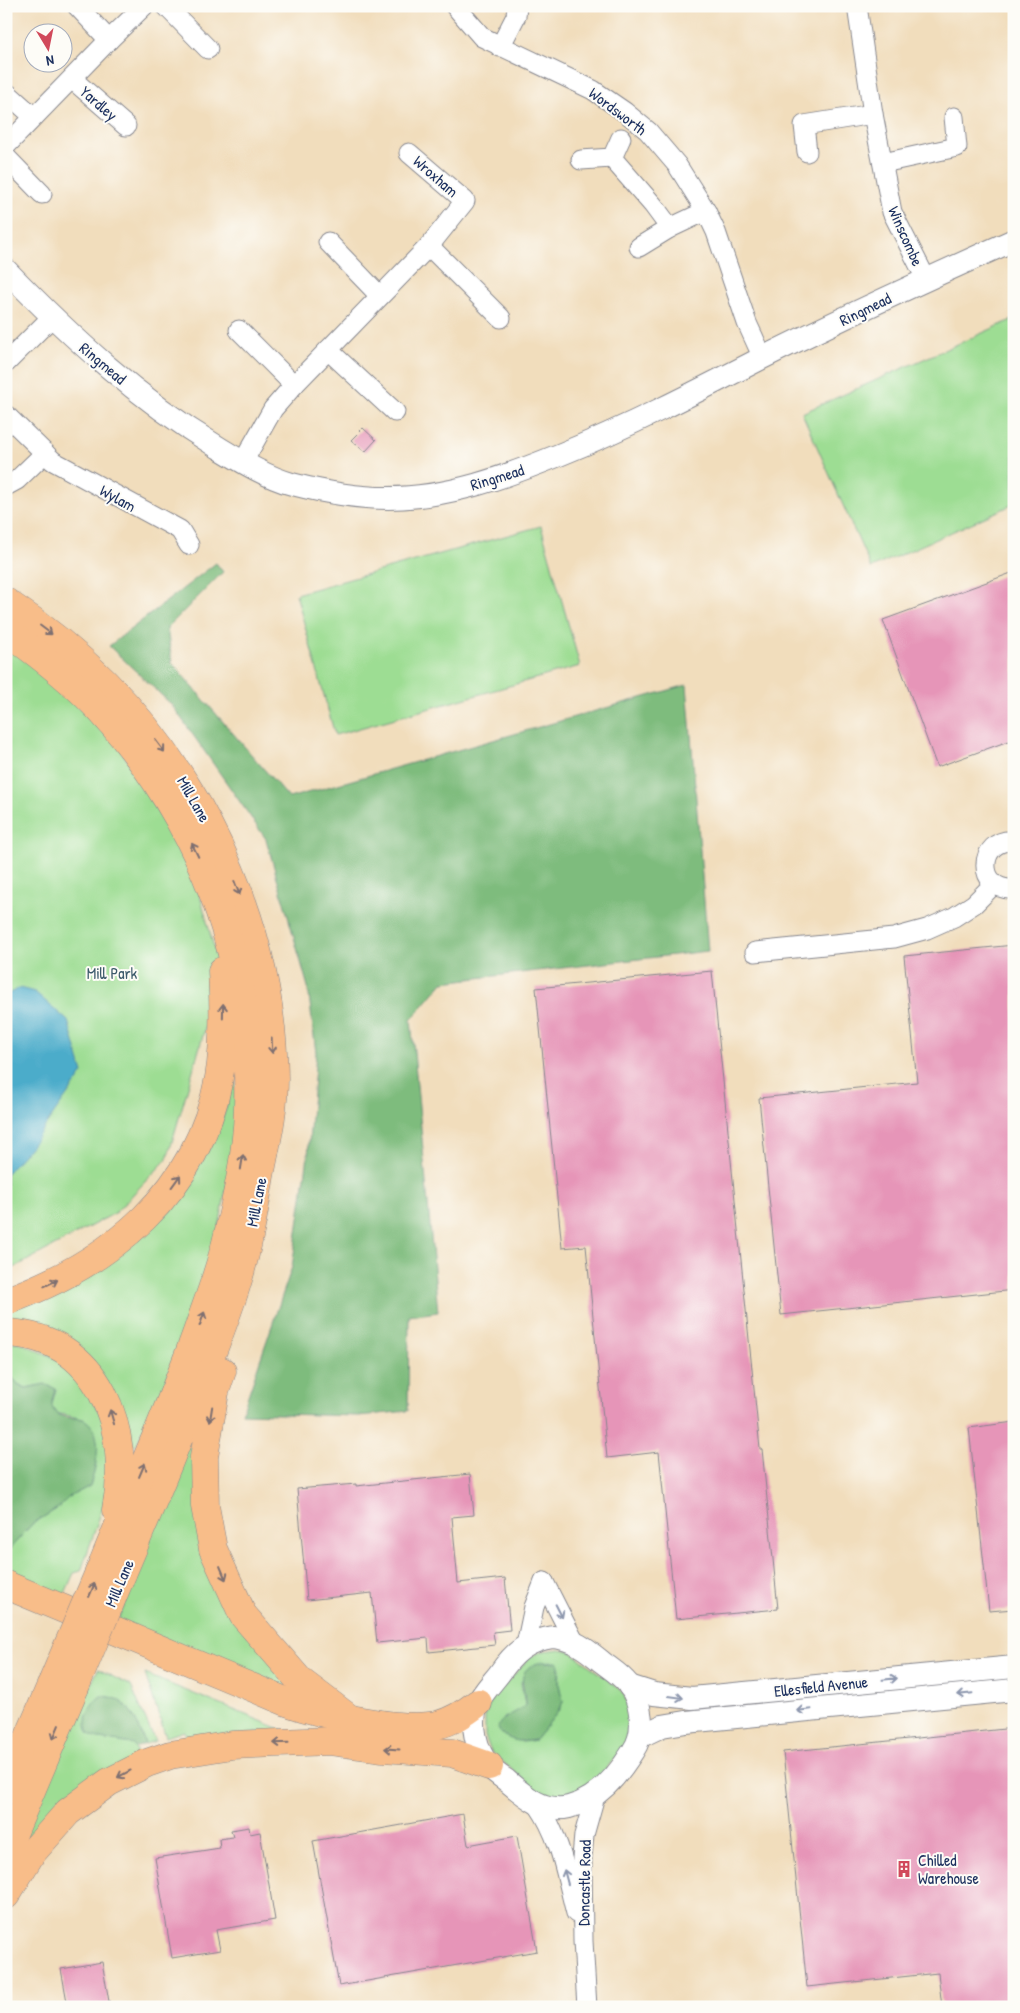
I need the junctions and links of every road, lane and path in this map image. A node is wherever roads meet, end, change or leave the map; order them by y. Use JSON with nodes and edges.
{"nodes":[{"id":1,"x":77,"y":6,"type":"edge"},
{"id":2,"x":144,"y":6,"type":"edge"},
{"id":3,"x":166,"y":6,"type":"edge"},
{"id":4,"x":455,"y":6,"type":"edge"},
{"id":5,"x":517,"y":6,"type":"edge"},
{"id":6,"x":857,"y":6,"type":"edge"},
{"id":7,"x":109,"y":40,"type":"junction"},
{"id":8,"x":500,"y":47,"type":"junction"},
{"id":9,"x":208,"y":49,"type":"dead end"},
{"id":10,"x":72,"y":79,"type":"junction"},
{"id":11,"x":6,"y":92,"type":"edge"},
{"id":12,"x":873,"y":114,"type":"junction"},
{"id":13,"x":34,"y":116,"type":"junction"},
{"id":14,"x":954,"y":117,"type":"dead end"},
{"id":15,"x":126,"y":126,"type":"dead end"},
{"id":16,"x":621,"y":138,"type":"dead end"},
{"id":17,"x":6,"y":146,"type":"edge"},
{"id":18,"x":807,"y":152,"type":"dead end"},
{"id":19,"x":409,"y":154,"type":"dead end"},
{"id":20,"x":6,"y":157,"type":"edge"},
{"id":21,"x":612,"y":158,"type":"junction"},
{"id":22,"x":581,"y":160,"type":"dead end"},
{"id":23,"x":883,"y":163,"type":"junction"},
{"id":24,"x":42,"y":194,"type":"dead end"},
{"id":25,"x":706,"y":211,"type":"junction"},
{"id":26,"x":670,"y":228,"type":"junction"},
{"id":27,"x":1014,"y":240,"type":"edge"},
{"id":28,"x":328,"y":242,"type":"dead end"},
{"id":29,"x":429,"y":246,"type":"junction"},
{"id":30,"x":639,"y":247,"type":"dead end"},
{"id":31,"x":6,"y":270,"type":"edge"},
{"id":32,"x":926,"y":280,"type":"junction"},
{"id":33,"x":380,"y":296,"type":"junction"},
{"id":34,"x":52,"y":317,"type":"junction"},
{"id":35,"x":501,"y":318,"type":"dead end"},
{"id":36,"x":239,"y":330,"type":"dead end"},
{"id":37,"x":328,"y":350,"type":"junction"},
{"id":38,"x":763,"y":358,"type":"junction"},
{"id":39,"x":6,"y":363,"type":"edge"},
{"id":40,"x":294,"y":385,"type":"junction"},
{"id":41,"x":396,"y":412,"type":"dead end"},
{"id":42,"x":6,"y":415,"type":"edge"},
{"id":43,"x":45,"y":453,"type":"junction"},
{"id":44,"x":243,"y":462,"type":"junction"},
{"id":45,"x":6,"y":486,"type":"edge"},
{"id":46,"x":189,"y":545,"type":"dead end"},
{"id":47,"x":6,"y":602,"type":"edge"},
{"id":48,"x":6,"y":631,"type":"edge"},
{"id":49,"x":1014,"y":842,"type":"edge"},
{"id":50,"x":994,"y":884,"type":"junction"},
{"id":51,"x":1014,"y":889,"type":"edge"},
{"id":52,"x":218,"y":902,"type":"junction"},
{"id":53,"x":755,"y":952,"type":"dead end"},
{"id":54,"x":273,"y":1111,"type":"junction"},
{"id":55,"x":6,"y":1301,"type":"edge"},
{"id":56,"x":6,"y":1333,"type":"edge"},
{"id":57,"x":111,"y":1563,"type":"junction"},
{"id":58,"x":6,"y":1585,"type":"edge"},
{"id":59,"x":6,"y":1603,"type":"edge"},
{"id":60,"x":574,"y":1641,"type":"junction"},
{"id":61,"x":526,"y":1645,"type":"junction"},
{"id":62,"x":1014,"y":1667,"type":"edge"},
{"id":63,"x":64,"y":1685,"type":"junction"},
{"id":64,"x":629,"y":1686,"type":"junction"},
{"id":65,"x":1014,"y":1690,"type":"edge"},
{"id":66,"x":478,"y":1703,"type":"junction"},
{"id":67,"x":350,"y":1718,"type":"junction"},
{"id":68,"x":641,"y":1736,"type":"junction"},
{"id":69,"x":330,"y":1741,"type":"junction"},
{"id":70,"x":489,"y":1766,"type":"junction"},
{"id":71,"x":6,"y":1790,"type":"edge"},
{"id":72,"x":595,"y":1796,"type":"junction"},
{"id":73,"x":538,"y":1805,"type":"junction"},
{"id":74,"x":6,"y":1850,"type":"edge"},
{"id":75,"x":6,"y":1895,"type":"edge"},
{"id":76,"x":583,"y":1941,"type":"junction"},
{"id":77,"x":587,"y":2007,"type":"edge"}],
"edges":[{"from":1,"to":7,"type":"street"},
{"from":2,"to":7,"type":"street","name":"Yardley"},
{"from":3,"to":9,"type":"street"},
{"from":4,"to":8,"type":"street","name":"Wordsworth"},
{"from":5,"to":8,"type":"street"},
{"from":6,"to":12,"type":"street","name":"Winscombe"},
{"from":7,"to":10,"type":"street","name":"Yardley"},
{"from":8,"to":25,"type":"street","name":"Wordsworth"},
{"from":10,"to":13,"type":"street","name":"Yardley"},
{"from":10,"to":15,"type":"street","name":"Yardley"},
{"from":11,"to":13,"type":"street"},
{"from":12,"to":18,"type":"street"},
{"from":12,"to":23,"type":"street","name":"Winscombe"},
{"from":13,"to":17,"type":"street","name":"Yardley"},
{"from":14,"to":23,"type":"street"},
{"from":16,"to":21,"type":"street","name":"Wordsworth"},
{"from":19,"to":29,"type":"street","name":"Wroxham"},
{"from":20,"to":24,"type":"street"},
{"from":21,"to":22,"type":"street"},
{"from":21,"to":26,"type":"street"},
{"from":23,"to":32,"type":"street","name":"Winscombe"},
{"from":25,"to":26,"type":"street"},
{"from":25,"to":38,"type":"street","name":"Wordsworth"},
{"from":26,"to":30,"type":"street"},
{"from":27,"to":32,"type":"street","name":"Ringmead"},
{"from":28,"to":33,"type":"street"},
{"from":29,"to":33,"type":"street","name":"Wroxham"},
{"from":29,"to":35,"type":"street"},
{"from":31,"to":34,"type":"street","name":"Ringmead"},
{"from":32,"to":38,"type":"street","name":"Ringmead"},
{"from":33,"to":37,"type":"street","name":"Wroxham"},
{"from":34,"to":39,"type":"street"},
{"from":34,"to":44,"type":"street","name":"Ringmead"},
{"from":36,"to":40,"type":"street"},
{"from":37,"to":40,"type":"street","name":"Wroxham"},
{"from":37,"to":41,"type":"street"},
{"from":38,"to":44,"type":"street","name":"Ringmead"},
{"from":40,"to":44,"type":"street","name":"Wroxham"},
{"from":42,"to":43,"type":"street","name":"Wylam"},
{"from":43,"to":45,"type":"street"},
{"from":43,"to":46,"type":"street","name":"Wylam"},
{"from":47,"to":54,"type":"main road","name":"Mill Lane","one_way":true},
{"from":52,"to":48,"type":"main road","name":"Mill Lane","one_way":true},
{"from":49,"to":50,"type":"street"},
{"from":50,"to":51,"type":"street"},
{"from":50,"to":53,"type":"street"},
{"from":55,"to":52,"type":"main road","one_way":true},
{"from":57,"to":52,"type":"main road","name":"Mill Lane","one_way":true},
{"from":54,"to":57,"type":"main road","name":"Mill Lane"},
{"from":54,"to":67,"type":"main road","one_way":true},
{"from":57,"to":56,"type":"main road","one_way":true},
{"from":57,"to":63,"type":"main road","name":"Mill Lane","bridge":true},
{"from":58,"to":67,"type":"main road"},
{"from":59,"to":69,"type":"main road"},
{"from":60,"to":61,"type":"street"},
{"from":61,"to":60,"type":"street","one_way":true},
{"from":60,"to":64,"type":"street"},
{"from":61,"to":66,"type":"street"},
{"from":64,"to":62,"type":"street","name":"Ellesfield Avenue","one_way":true},
{"from":63,"to":71,"type":"main road","name":"Mill Lane"},
{"from":63,"to":74,"type":"main road","name":"Mill Lane","one_way":true},
{"from":64,"to":68,"type":"street"},
{"from":65,"to":68,"type":"street","name":"Ellesfield Avenue","one_way":true},
{"from":66,"to":67,"type":"main road"},
{"from":66,"to":70,"type":"street"},
{"from":68,"to":72,"type":"street"},
{"from":70,"to":69,"type":"main road","one_way":true},
{"from":69,"to":75,"type":"main road","one_way":true},
{"from":70,"to":73,"type":"street"},
{"from":72,"to":73,"type":"street"},
{"from":72,"to":76,"type":"street","name":"Doncastle Road"},
{"from":76,"to":73,"type":"street","name":"Doncastle Road","one_way":true},
{"from":76,"to":77,"type":"street","name":"Doncastle Road"}]}
